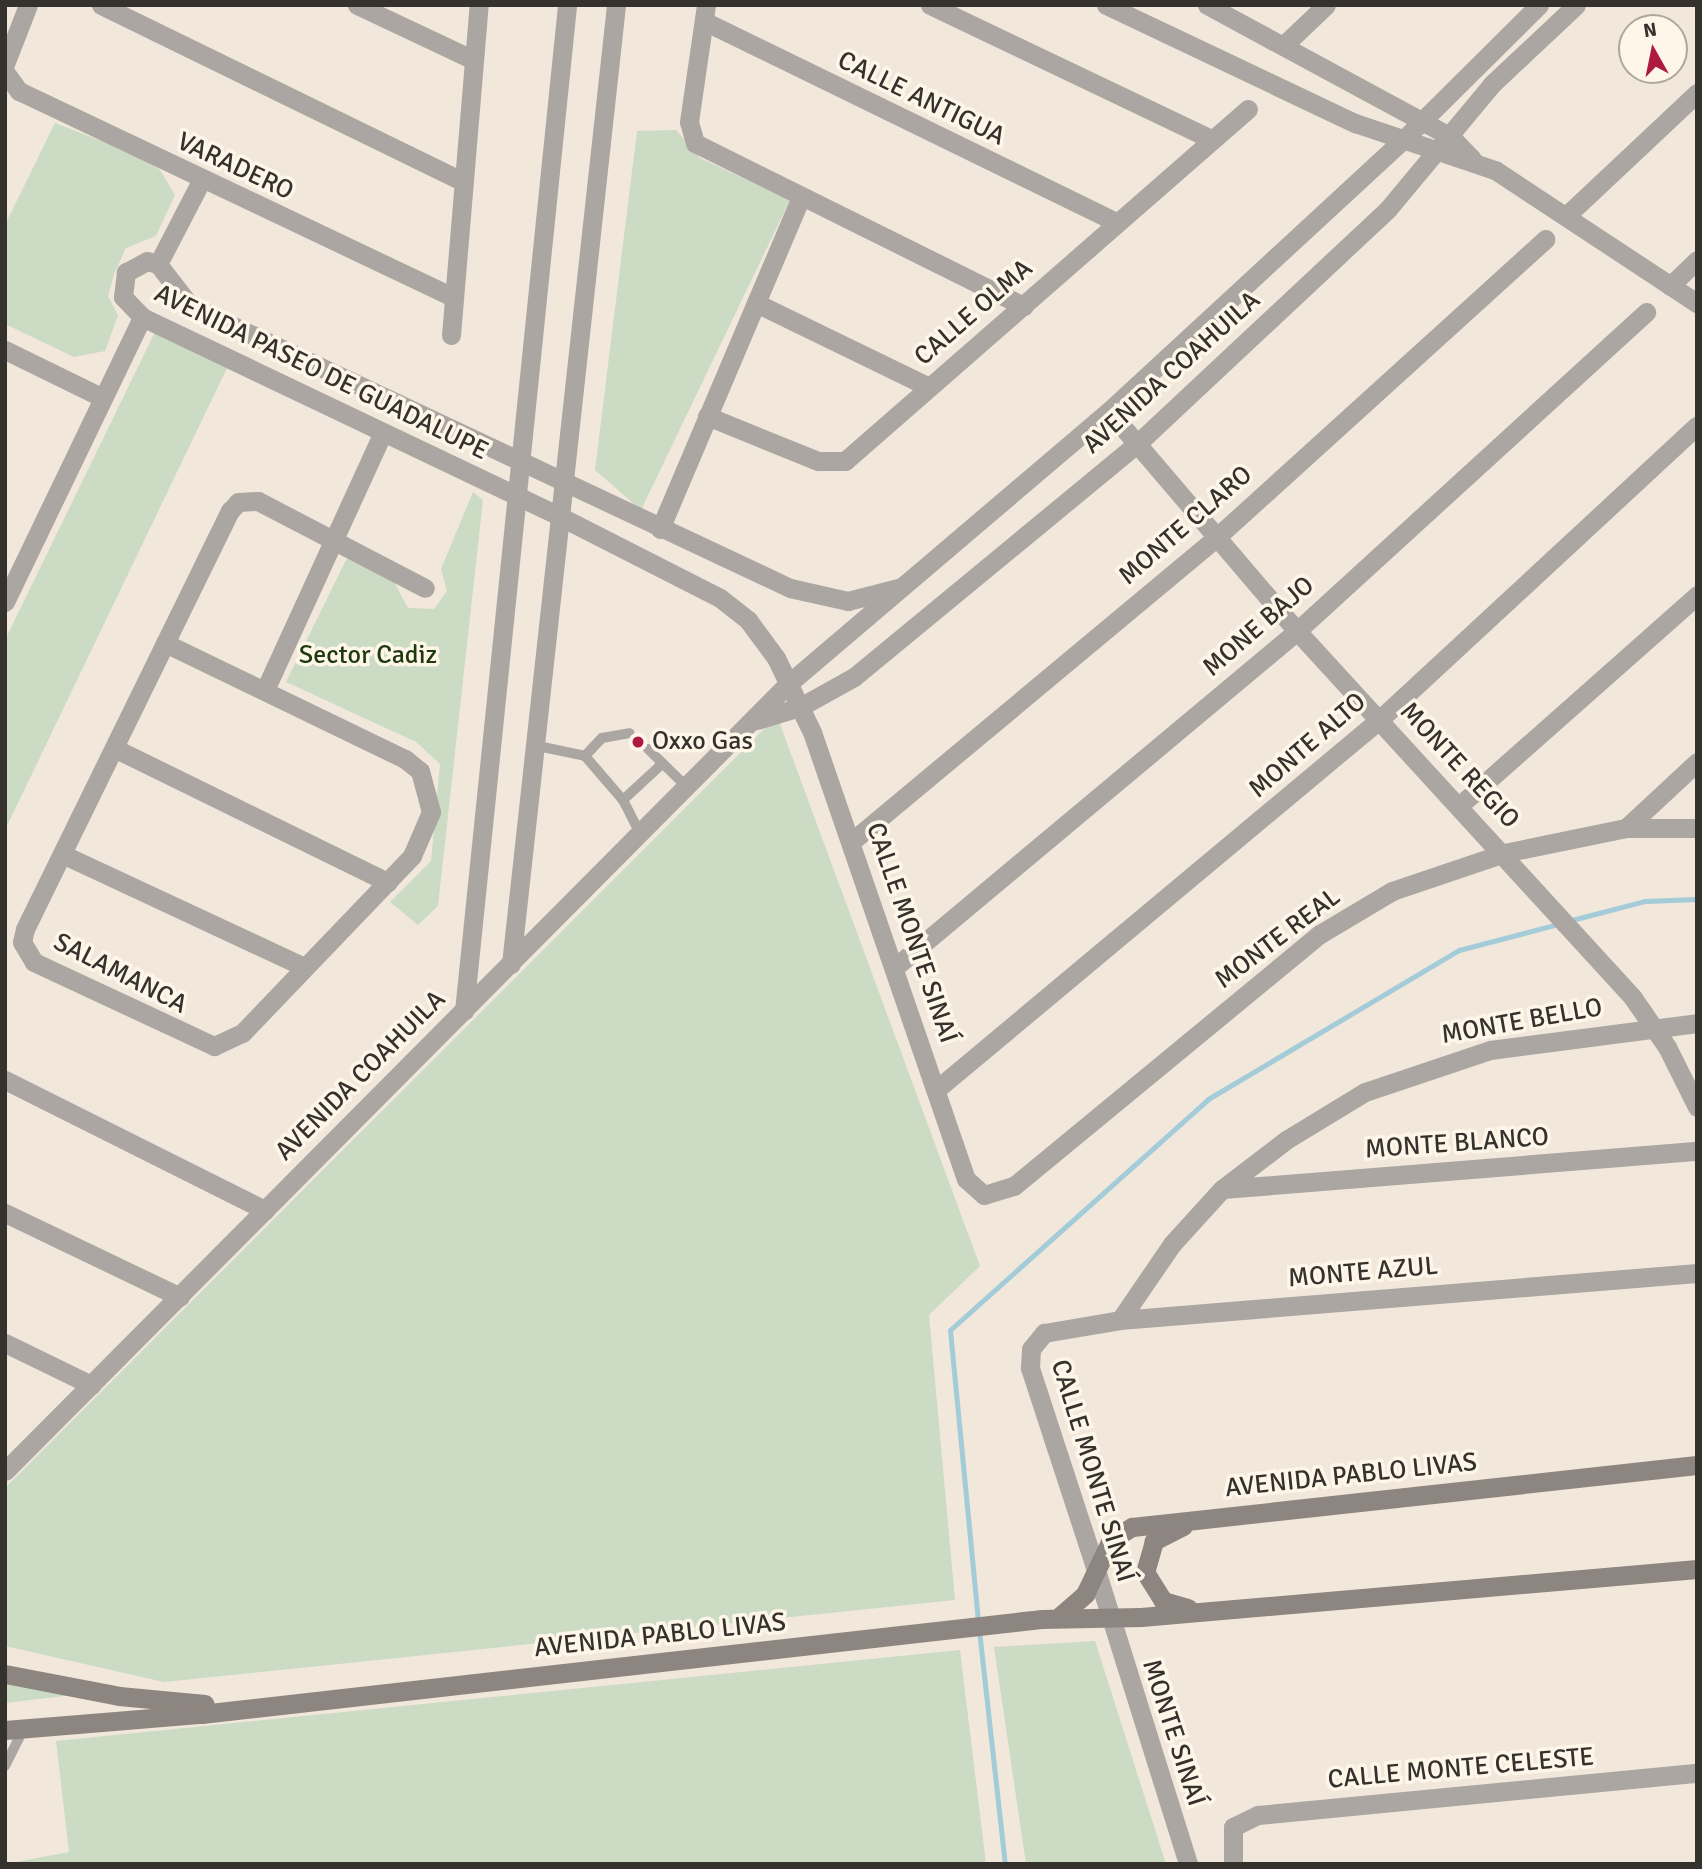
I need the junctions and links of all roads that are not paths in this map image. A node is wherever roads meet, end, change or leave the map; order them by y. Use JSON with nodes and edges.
{"nodes":[{"id":1,"x":29,"y":5,"type":"edge"},
{"id":2,"x":101,"y":5,"type":"edge"},
{"id":3,"x":358,"y":5,"type":"edge"},
{"id":4,"x":479,"y":5,"type":"edge"},
{"id":5,"x":566,"y":5,"type":"edge"},
{"id":6,"x":616,"y":5,"type":"edge"},
{"id":7,"x":930,"y":5,"type":"edge"},
{"id":8,"x":1206,"y":5,"type":"edge"},
{"id":9,"x":1326,"y":5,"type":"edge"},
{"id":10,"x":1539,"y":5,"type":"edge"},
{"id":11,"x":1576,"y":5,"type":"edge"},
{"id":12,"x":1119,"y":8,"type":"edge"},
{"id":13,"x":705,"y":13,"type":"edge"},
{"id":14,"x":1284,"y":45,"type":"junction"},
{"id":15,"x":472,"y":59,"type":"junction"},
{"id":16,"x":5,"y":64,"type":"edge"},
{"id":17,"x":5,"y":72,"type":"edge"},
{"id":18,"x":1697,"y":93,"type":"edge"},
{"id":19,"x":1248,"y":109,"type":"dead end"},
{"id":20,"x":1422,"y":122,"type":"junction"},
{"id":21,"x":1451,"y":137,"type":"junction"},
{"id":22,"x":1212,"y":139,"type":"junction"},
{"id":23,"x":1402,"y":141,"type":"junction"},
{"id":24,"x":1439,"y":154,"type":"junction"},
{"id":25,"x":1472,"y":159,"type":"junction"},
{"id":26,"x":201,"y":181,"type":"junction"},
{"id":27,"x":462,"y":181,"type":"junction"},
{"id":28,"x":800,"y":200,"type":"junction"},
{"id":29,"x":1566,"y":216,"type":"junction"},
{"id":30,"x":1117,"y":222,"type":"junction"},
{"id":31,"x":1546,"y":239,"type":"dead end"},
{"id":32,"x":1697,"y":260,"type":"edge"},
{"id":33,"x":159,"y":264,"type":"junction"},
{"id":34,"x":1670,"y":286,"type":"junction"},
{"id":35,"x":453,"y":297,"type":"junction"},
{"id":36,"x":755,"y":303,"type":"junction"},
{"id":37,"x":1697,"y":303,"type":"edge"},
{"id":38,"x":1024,"y":306,"type":"junction"},
{"id":39,"x":1646,"y":312,"type":"dead end"},
{"id":40,"x":142,"y":317,"type":"junction"},
{"id":41,"x":451,"y":335,"type":"dead end"},
{"id":42,"x":5,"y":350,"type":"edge"},
{"id":43,"x":929,"y":387,"type":"junction"},
{"id":44,"x":101,"y":397,"type":"junction"},
{"id":45,"x":1109,"y":411,"type":"junction"},
{"id":46,"x":707,"y":416,"type":"junction"},
{"id":47,"x":1697,"y":426,"type":"edge"},
{"id":48,"x":382,"y":434,"type":"junction"},
{"id":49,"x":1138,"y":443,"type":"junction"},
{"id":50,"x":519,"y":463,"type":"junction"},
{"id":51,"x":565,"y":485,"type":"junction"},
{"id":52,"x":517,"y":498,"type":"junction"},
{"id":53,"x":561,"y":517,"type":"junction"},
{"id":54,"x":660,"y":530,"type":"junction"},
{"id":55,"x":1218,"y":536,"type":"junction"},
{"id":56,"x":333,"y":539,"type":"junction"},
{"id":57,"x":903,"y":586,"type":"junction"},
{"id":58,"x":425,"y":588,"type":"dead end"},
{"id":59,"x":1697,"y":595,"type":"edge"},
{"id":60,"x":5,"y":601,"type":"edge"},
{"id":61,"x":1297,"y":631,"type":"junction"},
{"id":62,"x":165,"y":643,"type":"junction"},
{"id":63,"x":788,"y":684,"type":"junction"},
{"id":64,"x":265,"y":690,"type":"junction"},
{"id":65,"x":800,"y":707,"type":"junction"},
{"id":66,"x":756,"y":720,"type":"junction"},
{"id":67,"x":1379,"y":720,"type":"junction"},
{"id":68,"x":630,"y":733,"type":"dead end"},
{"id":69,"x":538,"y":746,"type":"junction"},
{"id":70,"x":114,"y":747,"type":"junction"},
{"id":71,"x":648,"y":749,"type":"dead end"},
{"id":72,"x":585,"y":755,"type":"junction"},
{"id":73,"x":1697,"y":762,"type":"edge"},
{"id":74,"x":663,"y":763,"type":"junction"},
{"id":75,"x":688,"y":788,"type":"junction"},
{"id":76,"x":623,"y":800,"type":"junction"},
{"id":77,"x":1460,"y":805,"type":"junction"},
{"id":78,"x":1626,"y":828,"type":"junction"},
{"id":79,"x":1697,"y":828,"type":"edge"},
{"id":80,"x":640,"y":835,"type":"junction"},
{"id":81,"x":851,"y":842,"type":"junction"},
{"id":82,"x":1504,"y":853,"type":"junction"},
{"id":83,"x":62,"y":854,"type":"junction"},
{"id":84,"x":388,"y":882,"type":"junction"},
{"id":85,"x":511,"y":964,"type":"junction"},
{"id":86,"x":302,"y":966,"type":"junction"},
{"id":87,"x":894,"y":968,"type":"junction"},
{"id":88,"x":464,"y":1011,"type":"junction"},
{"id":89,"x":1697,"y":1023,"type":"edge"},
{"id":90,"x":1654,"y":1026,"type":"junction"},
{"id":91,"x":5,"y":1080,"type":"edge"},
{"id":92,"x":937,"y":1089,"type":"junction"},
{"id":93,"x":1697,"y":1107,"type":"edge"},
{"id":94,"x":1697,"y":1151,"type":"edge"},
{"id":95,"x":1222,"y":1189,"type":"junction"},
{"id":96,"x":984,"y":1195,"type":"joint"},
{"id":97,"x":265,"y":1210,"type":"junction"},
{"id":98,"x":5,"y":1213,"type":"edge"},
{"id":99,"x":1697,"y":1273,"type":"edge"},
{"id":100,"x":180,"y":1297,"type":"junction"},
{"id":101,"x":1120,"y":1320,"type":"junction"},
{"id":102,"x":1036,"y":1339,"type":"joint"},
{"id":103,"x":5,"y":1343,"type":"edge"},
{"id":104,"x":91,"y":1385,"type":"junction"},
{"id":105,"x":1692,"y":1462,"type":"edge"},
{"id":106,"x":5,"y":1471,"type":"edge"},
{"id":107,"x":1204,"y":1519,"type":"junction"},
{"id":108,"x":1697,"y":1569,"type":"edge"},
{"id":109,"x":1096,"y":1570,"type":"junction"},
{"id":110,"x":1209,"y":1611,"type":"junction"},
{"id":111,"x":1050,"y":1618,"type":"junction"},
{"id":112,"x":1109,"y":1619,"type":"junction"},
{"id":113,"x":5,"y":1674,"type":"edge"},
{"id":114,"x":266,"y":1706,"type":"junction"},
{"id":115,"x":14,"y":1729,"type":"edge"},
{"id":116,"x":5,"y":1766,"type":"edge"},
{"id":117,"x":1697,"y":1773,"type":"edge"},
{"id":118,"x":1188,"y":1864,"type":"edge"},
{"id":119,"x":1233,"y":1864,"type":"edge"}],
"edges":[{"from":1,"to":16,"type":"street"},
{"from":2,"to":27,"type":"street"},
{"from":3,"to":15,"type":"street"},
{"from":4,"to":15,"type":"street"},
{"from":5,"to":50,"type":"street","name":"AVENIDA PASEO DE GUADALUPE"},
{"from":6,"to":51,"type":"street"},
{"from":7,"to":22,"type":"street"},
{"from":8,"to":14,"type":"street"},
{"from":9,"to":14,"type":"street"},
{"from":10,"to":20,"type":"street","name":"AVENIDA COAHUILA"},
{"from":11,"to":21,"type":"street","name":"AVENIDA COAHUILA"},
{"from":12,"to":23,"type":"street"},
{"from":13,"to":28,"type":"street"},
{"from":13,"to":30,"type":"street","name":"CALLE ANTIGUA"},
{"from":14,"to":20,"type":"street"},
{"from":15,"to":27,"type":"street"},
{"from":17,"to":26,"type":"street","name":"VARADERO"},
{"from":18,"to":29,"type":"street"},
{"from":19,"to":22,"type":"street","name":"CALLE OLMA"},
{"from":20,"to":21,"type":"street"},
{"from":20,"to":23,"type":"street","name":"AVENIDA COAHUILA"},
{"from":21,"to":24,"type":"street","name":"AVENIDA COAHUILA"},
{"from":21,"to":25,"type":"street"},
{"from":22,"to":30,"type":"street","name":"CALLE OLMA"},
{"from":23,"to":24,"type":"street"},
{"from":23,"to":45,"type":"street","name":"AVENIDA COAHUILA"},
{"from":24,"to":25,"type":"street"},
{"from":24,"to":49,"type":"street","name":"AVENIDA COAHUILA"},
{"from":25,"to":29,"type":"street"},
{"from":26,"to":33,"type":"street"},
{"from":26,"to":35,"type":"street","name":"VARADERO"},
{"from":27,"to":35,"type":"street"},
{"from":28,"to":36,"type":"street"},
{"from":28,"to":38,"type":"street"},
{"from":29,"to":34,"type":"street"},
{"from":30,"to":38,"type":"street","name":"CALLE OLMA"},
{"from":31,"to":55,"type":"street","name":"MONTE CLARO"},
{"from":32,"to":34,"type":"street"},
{"from":33,"to":40,"type":"street","name":"AVENIDA PASEO DE GUADALUPE"},
{"from":33,"to":50,"type":"street","name":"AVENIDA PASEO DE GUADALUPE"},
{"from":34,"to":37,"type":"street"},
{"from":35,"to":41,"type":"street"},
{"from":36,"to":43,"type":"street"},
{"from":36,"to":46,"type":"street"},
{"from":38,"to":43,"type":"street","name":"CALLE OLMA"},
{"from":39,"to":61,"type":"street","name":"MONE BAJO"},
{"from":40,"to":44,"type":"street"},
{"from":40,"to":48,"type":"street","name":"AVENIDA PASEO DE GUADALUPE"},
{"from":42,"to":44,"type":"street"},
{"from":43,"to":46,"type":"street","name":"CALLE OLMA"},
{"from":44,"to":60,"type":"street"},
{"from":45,"to":49,"type":"street","name":"MONTE REGIO"},
{"from":45,"to":57,"type":"street","name":"AVENIDA COAHUILA"},
{"from":46,"to":54,"type":"street"},
{"from":47,"to":67,"type":"street","name":"MONTE ALTO"},
{"from":48,"to":52,"type":"street","name":"AVENIDA PASEO DE GUADALUPE"},
{"from":48,"to":56,"type":"street"},
{"from":49,"to":55,"type":"street","name":"MONTE REGIO"},
{"from":49,"to":65,"type":"street","name":"AVENIDA COAHUILA"},
{"from":50,"to":51,"type":"street","name":"AVENIDA PASEO DE GUADALUPE"},
{"from":50,"to":52,"type":"street","name":"AVENIDA PASEO DE GUADALUPE"},
{"from":51,"to":53,"type":"street"},
{"from":51,"to":54,"type":"street","name":"AVENIDA PASEO DE GUADALUPE"},
{"from":52,"to":53,"type":"street","name":"AVENIDA PASEO DE GUADALUPE"},
{"from":52,"to":88,"type":"street","name":"AVENIDA PASEO DE GUADALUPE"},
{"from":53,"to":63,"type":"street","name":"AVENIDA PASEO DE GUADALUPE"},
{"from":53,"to":69,"type":"street"},
{"from":54,"to":57,"type":"street","name":"AVENIDA PASEO DE GUADALUPE"},
{"from":55,"to":61,"type":"street","name":"MONTE REGIO"},
{"from":55,"to":81,"type":"street","name":"MONTE CLARO"},
{"from":56,"to":58,"type":"street"},
{"from":56,"to":62,"type":"street","name":"SALAMANCA"},
{"from":56,"to":64,"type":"street"},
{"from":57,"to":63,"type":"street","name":"AVENIDA COAHUILA"},
{"from":59,"to":77,"type":"street"},
{"from":61,"to":67,"type":"street","name":"MONTE REGIO"},
{"from":61,"to":87,"type":"street","name":"MONE BAJO"},
{"from":62,"to":64,"type":"street","name":"SALAMANCA"},
{"from":62,"to":70,"type":"street","name":"SALAMANCA"},
{"from":63,"to":65,"type":"street","name":"CALLE MONTE SINAÍ"},
{"from":63,"to":66,"type":"street","name":"AVENIDA COAHUILA"},
{"from":64,"to":84,"type":"street","name":"SALAMANCA"},
{"from":65,"to":66,"type":"street","name":"AVENIDA COAHUILA"},
{"from":65,"to":81,"type":"street","name":"CALLE MONTE SINAÍ"},
{"from":66,"to":75,"type":"street","name":"AVENIDA COAHUILA"},
{"from":67,"to":77,"type":"street","name":"MONTE REGIO"},
{"from":67,"to":92,"type":"street","name":"MONTE ALTO"},
{"from":68,"to":72,"type":"lane"},
{"from":69,"to":72,"type":"lane"},
{"from":69,"to":85,"type":"street"},
{"from":70,"to":83,"type":"street","name":"SALAMANCA"},
{"from":70,"to":84,"type":"street"},
{"from":71,"to":74,"type":"lane"},
{"from":72,"to":76,"type":"lane"},
{"from":73,"to":78,"type":"street"},
{"from":74,"to":75,"type":"lane"},
{"from":74,"to":76,"type":"lane"},
{"from":75,"to":80,"type":"street","name":"AVENIDA COAHUILA"},
{"from":76,"to":80,"type":"lane"},
{"from":77,"to":82,"type":"street","name":"MONTE REGIO"},
{"from":78,"to":79,"type":"street","name":"MONTE REAL"},
{"from":78,"to":82,"type":"street","name":"MONTE REAL"},
{"from":80,"to":85,"type":"street","name":"AVENIDA COAHUILA"},
{"from":81,"to":87,"type":"street","name":"CALLE MONTE SINAÍ"},
{"from":82,"to":90,"type":"street","name":"MONTE REGIO"},
{"from":82,"to":96,"type":"street","name":"MONTE REAL"},
{"from":83,"to":86,"type":"street"},
{"from":83,"to":86,"type":"street","name":"SALAMANCA"},
{"from":84,"to":86,"type":"street","name":"SALAMANCA"},
{"from":85,"to":88,"type":"street","name":"AVENIDA COAHUILA"},
{"from":87,"to":92,"type":"street","name":"CALLE MONTE SINAÍ"},
{"from":88,"to":97,"type":"street","name":"AVENIDA COAHUILA"},
{"from":89,"to":90,"type":"street","name":"MONTE BELLO"},
{"from":90,"to":93,"type":"street","name":"MONTE REGIO"},
{"from":90,"to":95,"type":"street","name":"MONTE BELLO"},
{"from":91,"to":97,"type":"street"},
{"from":92,"to":96,"type":"street","name":"CALLE MONTE SINAÍ"},
{"from":94,"to":95,"type":"street","name":"MONTE BLANCO"},
{"from":95,"to":101,"type":"street","name":"MONTE BELLO"},
{"from":97,"to":100,"type":"street","name":"AVENIDA COAHUILA"},
{"from":98,"to":100,"type":"street"},
{"from":99,"to":101,"type":"street","name":"MONTE AZUL"},
{"from":100,"to":104,"type":"street","name":"AVENIDA COAHUILA"},
{"from":101,"to":102,"type":"street","name":"MONTE AZUL"},
{"from":102,"to":109,"type":"street","name":"CALLE MONTE SINAÍ"},
{"from":103,"to":104,"type":"street"},
{"from":104,"to":106,"type":"street","name":"AVENIDA COAHUILA"},
{"from":105,"to":107,"type":"main road","name":"AVENIDA PABLO LIVAS"},
{"from":107,"to":109,"type":"main road","name":"AVENIDA PABLO LIVAS"},
{"from":107,"to":110,"type":"main road"},
{"from":108,"to":110,"type":"main road","name":"AVENIDA PABLO LIVAS"},
{"from":109,"to":111,"type":"main road","name":"AVENIDA PABLO LIVAS"},
{"from":109,"to":112,"type":"street","name":"CALLE MONTE SINAÍ"},
{"from":110,"to":112,"type":"main road","name":"AVENIDA PABLO LIVAS"},
{"from":111,"to":112,"type":"main road","name":"AVENIDA PABLO LIVAS"},
{"from":111,"to":114,"type":"main road","name":"AVENIDA PABLO LIVAS"},
{"from":112,"to":118,"type":"street","name":"MONTE SINAÍ"},
{"from":113,"to":114,"type":"main road","name":"AVENIDA PABLO LIVAS"},
{"from":114,"to":115,"type":"main road","name":"AVENIDA PABLO LIVAS"},
{"from":115,"to":116,"type":"lane"},
{"from":117,"to":119,"type":"street","name":"CALLE MONTE CELESTE"}]}
